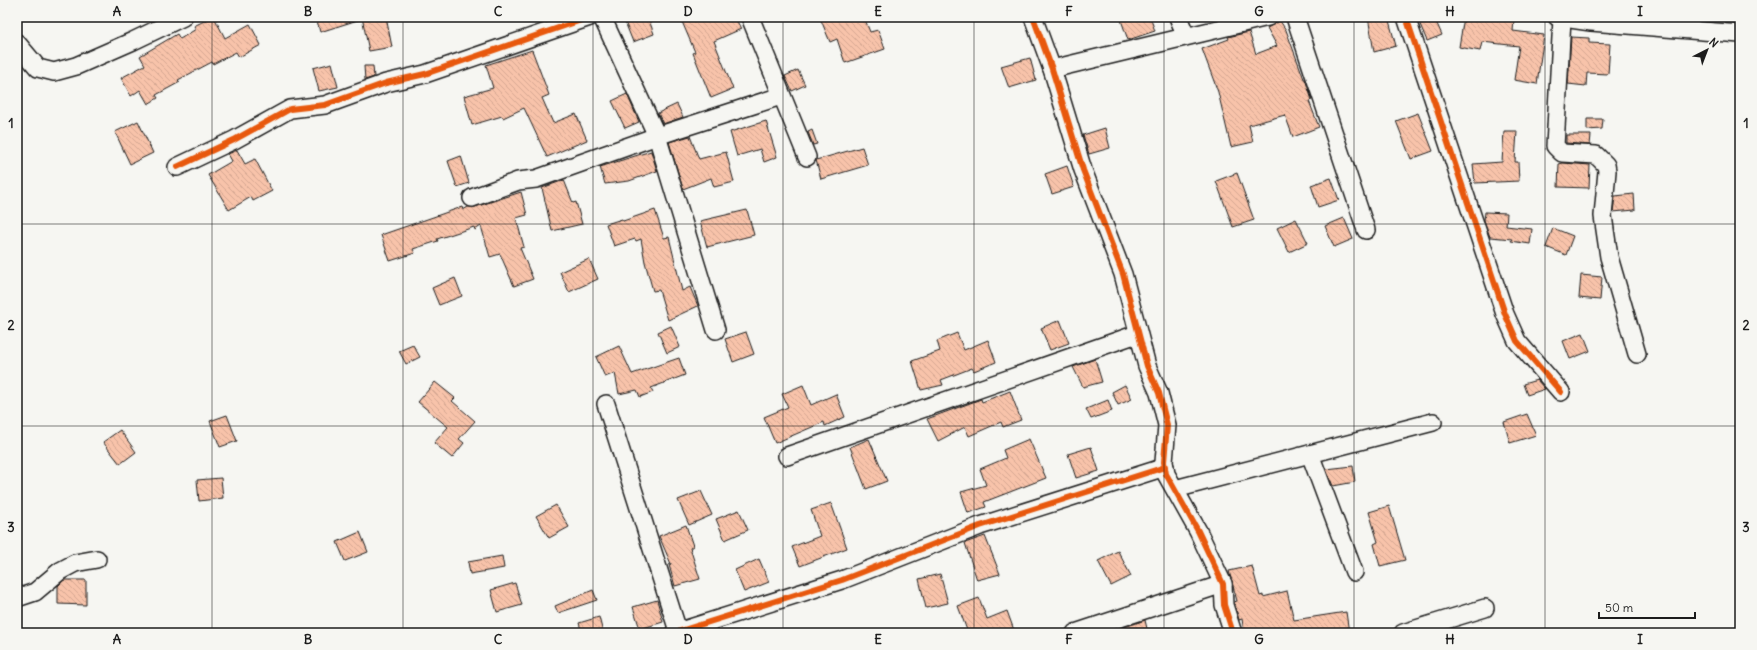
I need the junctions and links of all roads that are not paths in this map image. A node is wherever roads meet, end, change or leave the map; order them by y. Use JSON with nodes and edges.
{"nodes":[{"id":1,"x":183,"y":17,"type":"edge"},
{"id":2,"x":590,"y":17,"type":"edge"},
{"id":3,"x":602,"y":17,"type":"edge"},
{"id":4,"x":750,"y":17,"type":"edge"},
{"id":5,"x":1033,"y":17,"type":"edge"},
{"id":6,"x":1178,"y":17,"type":"edge"},
{"id":7,"x":1268,"y":17,"type":"edge"},
{"id":8,"x":1295,"y":17,"type":"edge"},
{"id":9,"x":1406,"y":17,"type":"edge"},
{"id":10,"x":1560,"y":18,"type":"edge"},
{"id":11,"x":1740,"y":34,"type":"edge"},
{"id":12,"x":1186,"y":36,"type":"junction"},
{"id":13,"x":17,"y":43,"type":"edge"},
{"id":14,"x":1052,"y":69,"type":"junction"},
{"id":15,"x":781,"y":96,"type":"junction"},
{"id":16,"x":657,"y":136,"type":"junction"},
{"id":17,"x":807,"y":157,"type":"dead end"},
{"id":18,"x":177,"y":167,"type":"dead end"},
{"id":19,"x":472,"y":198,"type":"dead end"},
{"id":20,"x":1366,"y":230,"type":"dead end"},
{"id":21,"x":716,"y":330,"type":"dead end"},
{"id":22,"x":1137,"y":334,"type":"junction"},
{"id":23,"x":1637,"y":354,"type":"dead end"},
{"id":24,"x":1561,"y":392,"type":"dead end"},
{"id":25,"x":606,"y":404,"type":"dead end"},
{"id":26,"x":1433,"y":422,"type":"dead end"},
{"id":27,"x":1310,"y":454,"type":"junction"},
{"id":28,"x":787,"y":456,"type":"dead end"},
{"id":29,"x":1165,"y":467,"type":"junction"},
{"id":30,"x":1175,"y":489,"type":"junction"},
{"id":31,"x":97,"y":559,"type":"dead end"},
{"id":32,"x":1354,"y":572,"type":"dead end"},
{"id":33,"x":1223,"y":584,"type":"junction"},
{"id":34,"x":17,"y":598,"type":"edge"},
{"id":35,"x":1485,"y":608,"type":"dead end"},
{"id":36,"x":1114,"y":627,"type":"edge"},
{"id":37,"x":676,"y":632,"type":"edge"},
{"id":38,"x":1075,"y":633,"type":"edge"},
{"id":39,"x":1233,"y":633,"type":"edge"},
{"id":40,"x":1403,"y":633,"type":"edge"}],
"edges":[{"from":1,"to":13,"type":"street"},
{"from":2,"to":18,"type":"street"},
{"from":3,"to":16,"type":"street"},
{"from":4,"to":15,"type":"street"},
{"from":5,"to":14,"type":"street"},
{"from":6,"to":12,"type":"street"},
{"from":7,"to":12,"type":"street"},
{"from":8,"to":20,"type":"street"},
{"from":9,"to":24,"type":"street"},
{"from":10,"to":11,"type":"street"},
{"from":10,"to":23,"type":"street"},
{"from":12,"to":14,"type":"street"},
{"from":14,"to":22,"type":"street"},
{"from":15,"to":16,"type":"street"},
{"from":15,"to":17,"type":"street"},
{"from":16,"to":19,"type":"street"},
{"from":16,"to":21,"type":"street"},
{"from":22,"to":28,"type":"street"},
{"from":22,"to":29,"type":"street"},
{"from":25,"to":37,"type":"street"},
{"from":26,"to":27,"type":"street"},
{"from":27,"to":30,"type":"street"},
{"from":27,"to":32,"type":"street"},
{"from":29,"to":30,"type":"street"},
{"from":29,"to":37,"type":"street"},
{"from":30,"to":33,"type":"street"},
{"from":31,"to":34,"type":"street"},
{"from":33,"to":36,"type":"street"},
{"from":33,"to":39,"type":"street"},
{"from":35,"to":40,"type":"street"},
{"from":36,"to":38,"type":"street"}]}
